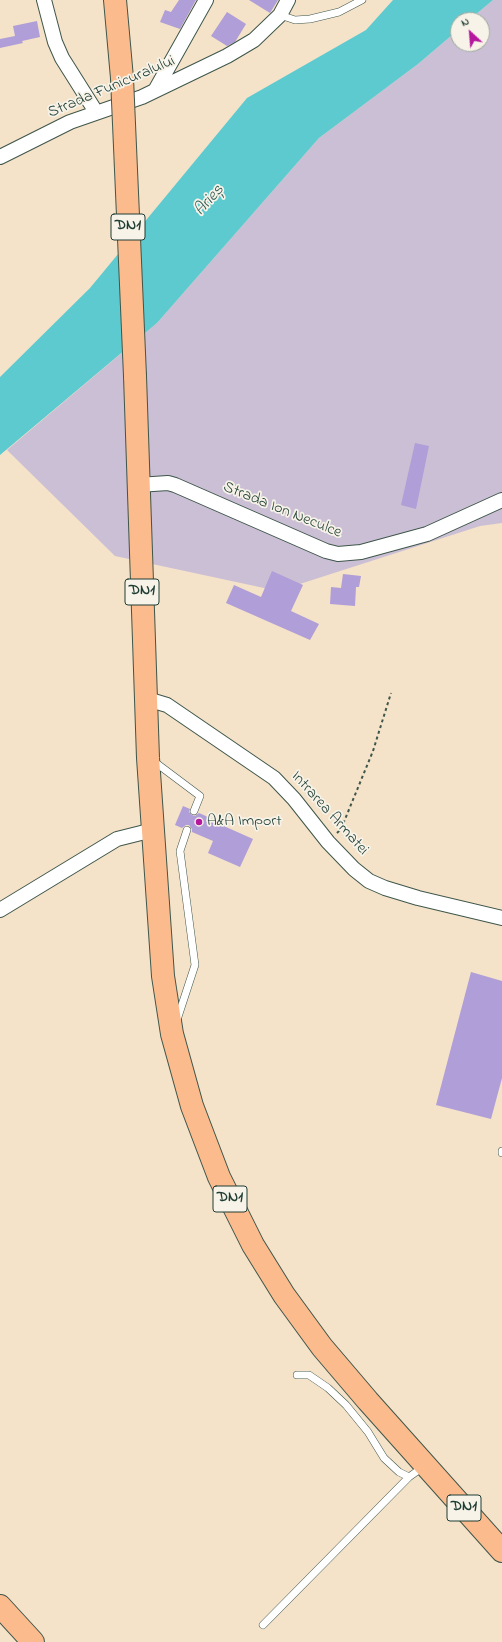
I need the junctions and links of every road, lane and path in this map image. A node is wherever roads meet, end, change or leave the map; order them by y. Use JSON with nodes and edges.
{"nodes":[{"id":1,"x":44,"y":0,"type":"edge"},
{"id":2,"x":115,"y":0,"type":"edge"},
{"id":3,"x":206,"y":0,"type":"edge"},
{"id":4,"x":288,"y":0,"type":"edge"},
{"id":5,"x":362,"y":0,"type":"edge"},
{"id":6,"x":280,"y":15,"type":"junction"},
{"id":7,"x":156,"y":89,"type":"junction"},
{"id":8,"x":96,"y":112,"type":"junction"},
{"id":9,"x":0,"y":157,"type":"edge"},
{"id":10,"x":138,"y":485,"type":"junction"},
{"id":11,"x":502,"y":500,"type":"edge"},
{"id":12,"x":391,"y":693,"type":"dead end"},
{"id":13,"x":146,"y":699,"type":"junction"},
{"id":14,"x":148,"y":758,"type":"junction"},
{"id":15,"x":194,"y":811,"type":"dead end"},
{"id":16,"x":153,"y":830,"type":"junction"},
{"id":17,"x":187,"y":830,"type":"dead end"},
{"id":18,"x":328,"y":842,"type":"junction"},
{"id":19,"x":0,"y":910,"type":"edge"},
{"id":20,"x":502,"y":918,"type":"edge"},
{"id":21,"x":172,"y":1034,"type":"junction"},
{"id":22,"x":297,"y":1375,"type":"dead end"},
{"id":23,"x":417,"y":1472,"type":"junction"},
{"id":24,"x":502,"y":1551,"type":"edge"},
{"id":25,"x":0,"y":1606,"type":"edge"},
{"id":26,"x":263,"y":1625,"type":"dead end"},
{"id":27,"x":33,"y":1642,"type":"edge"}],
"edges":[{"from":1,"to":8,"type":"street"},
{"from":2,"to":10,"type":"main road","number":"DN1","bridge":true},
{"from":3,"to":7,"type":"street"},
{"from":4,"to":6,"type":"street","name":"Strada Funicuralului"},
{"from":5,"to":6,"type":"lane"},
{"from":6,"to":7,"type":"street","name":"Strada Funicuralului"},
{"from":7,"to":8,"type":"street","name":"Strada Funicuralului"},
{"from":8,"to":9,"type":"street","name":"Strada Funicuralului"},
{"from":10,"to":11,"type":"street","name":"Strada Ion Neculce"},
{"from":10,"to":13,"type":"main road","number":"DN1"},
{"from":12,"to":18,"type":"path"},
{"from":13,"to":14,"type":"main road","number":"DN1"},
{"from":13,"to":18,"type":"street","name":"Intrarea Armatei"},
{"from":14,"to":15,"type":"lane"},
{"from":14,"to":16,"type":"main road","number":"DN1"},
{"from":16,"to":19,"type":"street"},
{"from":16,"to":21,"type":"main road","number":"DN1"},
{"from":17,"to":21,"type":"lane"},
{"from":18,"to":20,"type":"street","name":"Intrarea Armatei"},
{"from":21,"to":23,"type":"main road","number":"DN1"},
{"from":22,"to":23,"type":"lane"},
{"from":23,"to":24,"type":"main road","number":"DN1"},
{"from":23,"to":26,"type":"lane"},
{"from":25,"to":27,"type":"main road"}]}
